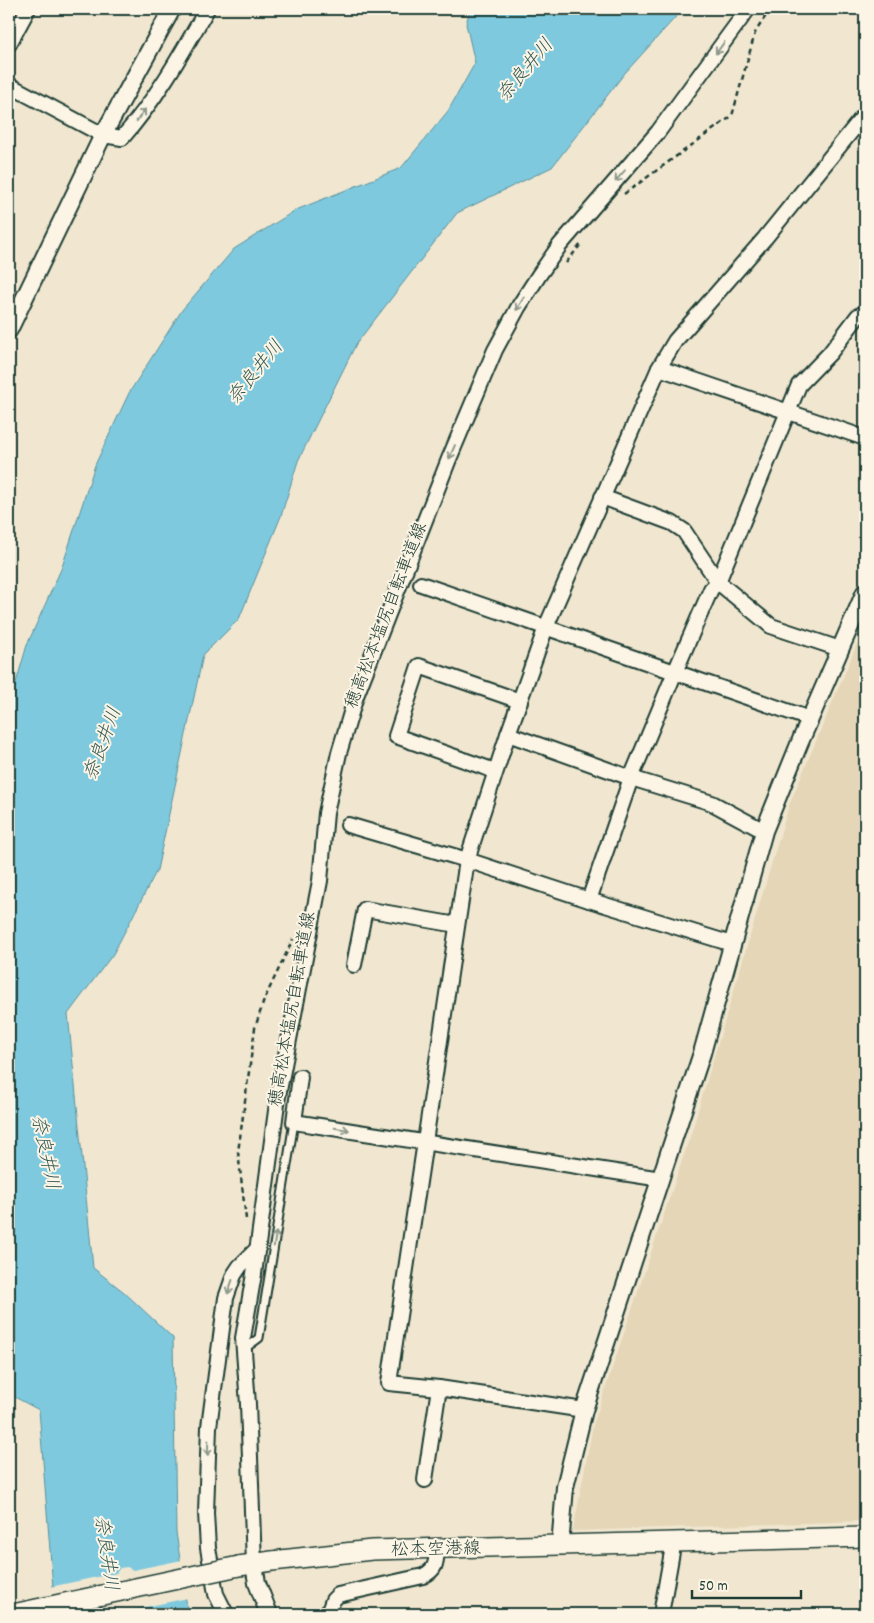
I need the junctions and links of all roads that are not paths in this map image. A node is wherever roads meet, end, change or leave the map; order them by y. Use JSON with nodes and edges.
{"nodes":[{"id":1,"x":28,"y":9,"type":"edge"},
{"id":2,"x":172,"y":9,"type":"edge"},
{"id":3,"x":207,"y":9,"type":"edge"},
{"id":4,"x":748,"y":9,"type":"edge"},
{"id":5,"x":9,"y":44,"type":"edge"},
{"id":6,"x":9,"y":85,"type":"edge"},
{"id":7,"x":864,"y":117,"type":"edge"},
{"id":8,"x":103,"y":135,"type":"junction"},
{"id":9,"x":865,"y":313,"type":"edge"},
{"id":10,"x":9,"y":330,"type":"edge"},
{"id":11,"x":659,"y":368,"type":"junction"},
{"id":12,"x":789,"y":412,"type":"junction"},
{"id":13,"x":865,"y":438,"type":"edge"},
{"id":14,"x":602,"y":497,"type":"junction"},
{"id":15,"x":718,"y":582,"type":"junction"},
{"id":16,"x":421,"y":584,"type":"dead end"},
{"id":17,"x":865,"y":592,"type":"edge"},
{"id":18,"x":546,"y":627,"type":"junction"},
{"id":19,"x":840,"y":649,"type":"junction"},
{"id":20,"x":675,"y":672,"type":"junction"},
{"id":21,"x":520,"y":701,"type":"junction"},
{"id":22,"x":810,"y":719,"type":"junction"},
{"id":23,"x":508,"y":734,"type":"junction"},
{"id":24,"x":495,"y":771,"type":"junction"},
{"id":25,"x":631,"y":778,"type":"junction"},
{"id":26,"x":348,"y":825,"type":"dead end"},
{"id":27,"x":764,"y":831,"type":"junction"},
{"id":28,"x":467,"y":860,"type":"junction"},
{"id":29,"x":590,"y":900,"type":"junction"},
{"id":30,"x":457,"y":925,"type":"junction"},
{"id":31,"x":732,"y":944,"type":"junction"},
{"id":32,"x":354,"y":965,"type":"dead end"},
{"id":33,"x":300,"y":1078,"type":"dead end"},
{"id":34,"x":294,"y":1122,"type":"junction"},
{"id":35,"x":424,"y":1141,"type":"junction"},
{"id":36,"x":661,"y":1179,"type":"junction"},
{"id":37,"x":258,"y":1248,"type":"junction"},
{"id":38,"x":244,"y":1349,"type":"junction"},
{"id":39,"x":439,"y":1388,"type":"junction"},
{"id":40,"x":584,"y":1410,"type":"junction"},
{"id":41,"x":425,"y":1480,"type":"dead end"},
{"id":42,"x":865,"y":1537,"type":"edge"},
{"id":43,"x":672,"y":1542,"type":"junction"},
{"id":44,"x":560,"y":1546,"type":"junction"},
{"id":45,"x":438,"y":1548,"type":"junction"},
{"id":46,"x":247,"y":1565,"type":"junction"},
{"id":47,"x":13,"y":1614,"type":"edge"},
{"id":48,"x":226,"y":1614,"type":"edge"},
{"id":49,"x":270,"y":1614,"type":"edge"},
{"id":50,"x":328,"y":1614,"type":"edge"},
{"id":51,"x":661,"y":1614,"type":"edge"}],
"edges":[{"from":1,"to":5,"type":"street"},
{"from":2,"to":8,"type":"street"},
{"from":8,"to":3,"type":"street","one_way":true},
{"from":4,"to":37,"type":"street","one_way":true},
{"from":6,"to":8,"type":"street"},
{"from":7,"to":11,"type":"street"},
{"from":8,"to":10,"type":"street"},
{"from":9,"to":12,"type":"street"},
{"from":11,"to":12,"type":"street"},
{"from":11,"to":14,"type":"street"},
{"from":12,"to":13,"type":"street"},
{"from":12,"to":15,"type":"street"},
{"from":14,"to":15,"type":"street"},
{"from":14,"to":18,"type":"street"},
{"from":15,"to":19,"type":"street"},
{"from":15,"to":20,"type":"street"},
{"from":16,"to":18,"type":"street"},
{"from":17,"to":19,"type":"street"},
{"from":18,"to":20,"type":"street"},
{"from":18,"to":21,"type":"street"},
{"from":19,"to":22,"type":"street"},
{"from":20,"to":22,"type":"street"},
{"from":20,"to":25,"type":"street"},
{"from":21,"to":23,"type":"street"},
{"from":21,"to":24,"type":"street"},
{"from":22,"to":27,"type":"street"},
{"from":23,"to":24,"type":"street"},
{"from":23,"to":25,"type":"street"},
{"from":24,"to":28,"type":"street"},
{"from":25,"to":27,"type":"street"},
{"from":25,"to":29,"type":"street"},
{"from":26,"to":28,"type":"street"},
{"from":27,"to":31,"type":"street"},
{"from":28,"to":29,"type":"street"},
{"from":28,"to":30,"type":"street"},
{"from":29,"to":31,"type":"street"},
{"from":30,"to":32,"type":"street"},
{"from":30,"to":35,"type":"street"},
{"from":31,"to":36,"type":"street"},
{"from":33,"to":34,"type":"street"},
{"from":34,"to":35,"type":"street","one_way":true},
{"from":38,"to":34,"type":"lane","one_way":true},
{"from":35,"to":36,"type":"street"},
{"from":35,"to":39,"type":"street"},
{"from":36,"to":40,"type":"street"},
{"from":37,"to":38,"type":"street"},
{"from":37,"to":48,"type":"street","one_way":true},
{"from":38,"to":46,"type":"street"},
{"from":39,"to":40,"type":"street"},
{"from":39,"to":41,"type":"street"},
{"from":40,"to":44,"type":"street"},
{"from":42,"to":43,"type":"main road","name":"松本空港線"},
{"from":43,"to":44,"type":"main road","name":"松本空港線"},
{"from":43,"to":51,"type":"street"},
{"from":44,"to":45,"type":"main road","name":"松本空港線"},
{"from":45,"to":46,"type":"main road","name":"松本空港線"},
{"from":45,"to":50,"type":"street"},
{"from":46,"to":47,"type":"main road","name":"松本空港線","bridge":true},
{"from":46,"to":49,"type":"street"}]}
